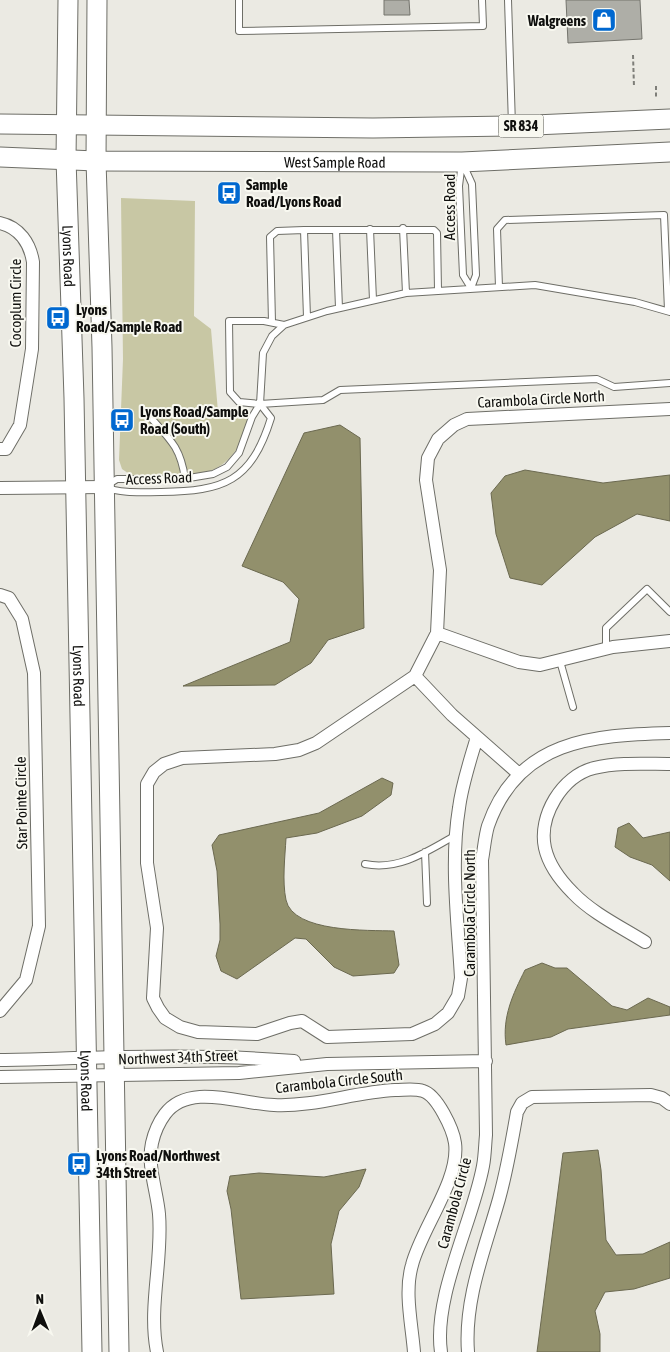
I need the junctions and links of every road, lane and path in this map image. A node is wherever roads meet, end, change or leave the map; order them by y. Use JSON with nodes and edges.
{"nodes":[{"id":1,"x":68,"y":0,"type":"edge"},
{"id":2,"x":97,"y":0,"type":"edge"},
{"id":3,"x":239,"y":0,"type":"edge"},
{"id":4,"x":482,"y":0,"type":"edge"},
{"id":5,"x":508,"y":0,"type":"edge"},
{"id":6,"x":633,"y":55,"type":"dead end"},
{"id":7,"x":656,"y":86,"type":"dead end"},
{"id":8,"x":634,"y":87,"type":"dead end"},
{"id":9,"x":656,"y":98,"type":"dead end"},
{"id":10,"x":670,"y":119,"type":"edge"},
{"id":11,"x":0,"y":124,"type":"edge"},
{"id":12,"x":67,"y":124,"type":"junction"},
{"id":13,"x":96,"y":126,"type":"junction"},
{"id":14,"x":512,"y":126,"type":"junction"},
{"id":15,"x":670,"y":152,"type":"edge"},
{"id":16,"x":0,"y":157,"type":"edge"},
{"id":17,"x":66,"y":159,"type":"junction"},
{"id":18,"x":96,"y":161,"type":"junction"},
{"id":19,"x":462,"y":162,"type":"junction"},
{"id":20,"x":667,"y":214,"type":"edge"},
{"id":21,"x":0,"y":223,"type":"edge"},
{"id":22,"x":403,"y":228,"type":"junction"},
{"id":23,"x":370,"y":229,"type":"junction"},
{"id":24,"x":304,"y":230,"type":"junction"},
{"id":25,"x":336,"y":230,"type":"junction"},
{"id":26,"x":499,"y":287,"type":"junction"},
{"id":27,"x":471,"y":288,"type":"junction"},
{"id":28,"x":438,"y":290,"type":"junction"},
{"id":29,"x":406,"y":293,"type":"junction"},
{"id":30,"x":669,"y":293,"type":"edge"},
{"id":31,"x":373,"y":300,"type":"junction"},
{"id":32,"x":339,"y":308,"type":"junction"},
{"id":33,"x":669,"y":311,"type":"edge"},
{"id":34,"x":307,"y":317,"type":"junction"},
{"id":35,"x":272,"y":322,"type":"junction"},
{"id":36,"x":284,"y":325,"type":"junction"},
{"id":37,"x":670,"y":383,"type":"edge"},
{"id":38,"x":260,"y":404,"type":"junction"},
{"id":39,"x":670,"y":409,"type":"edge"},
{"id":40,"x":151,"y":418,"type":"dead end"},
{"id":41,"x":0,"y":449,"type":"edge"},
{"id":42,"x":185,"y":479,"type":"junction"},
{"id":43,"x":104,"y":487,"type":"junction"},
{"id":44,"x":0,"y":488,"type":"edge"},
{"id":45,"x":76,"y":488,"type":"junction"},
{"id":46,"x":0,"y":595,"type":"edge"},
{"id":47,"x":670,"y":612,"type":"edge"},
{"id":48,"x":437,"y":633,"type":"junction"},
{"id":49,"x":670,"y":641,"type":"edge"},
{"id":50,"x":606,"y":649,"type":"junction"},
{"id":51,"x":560,"y":661,"type":"junction"},
{"id":52,"x":415,"y":676,"type":"junction"},
{"id":53,"x":574,"y":707,"type":"dead end"},
{"id":54,"x":670,"y":733,"type":"edge"},
{"id":55,"x":477,"y":737,"type":"junction"},
{"id":56,"x":670,"y":764,"type":"edge"},
{"id":57,"x":519,"y":774,"type":"junction"},
{"id":58,"x":456,"y":835,"type":"junction"},
{"id":59,"x":425,"y":852,"type":"junction"},
{"id":60,"x":365,"y":864,"type":"dead end"},
{"id":61,"x":427,"y":902,"type":"dead end"},
{"id":62,"x":645,"y":942,"type":"dead end"},
{"id":63,"x":0,"y":1012,"type":"edge"},
{"id":64,"x":113,"y":1056,"type":"junction"},
{"id":65,"x":0,"y":1060,"type":"edge"},
{"id":66,"x":486,"y":1061,"type":"junction"},
{"id":67,"x":327,"y":1064,"type":"junction"},
{"id":68,"x":88,"y":1067,"type":"junction"},
{"id":69,"x":113,"y":1076,"type":"junction"},
{"id":70,"x":0,"y":1077,"type":"edge"},
{"id":71,"x":670,"y":1104,"type":"edge"},
{"id":72,"x":92,"y":1352,"type":"edge"},
{"id":73,"x":118,"y":1352,"type":"edge"},
{"id":74,"x":157,"y":1352,"type":"edge"},
{"id":75,"x":414,"y":1352,"type":"edge"},
{"id":76,"x":441,"y":1352,"type":"edge"},
{"id":77,"x":468,"y":1352,"type":"edge"}],
"edges":[{"from":1,"to":12,"type":"main road","name":"Lyons Road"},
{"from":2,"to":13,"type":"main road","name":"Lyons Road"},
{"from":3,"to":4,"type":"lane"},
{"from":5,"to":14,"type":"lane"},
{"from":6,"to":8,"type":"path"},
{"from":7,"to":9,"type":"path"},
{"from":10,"to":14,"type":"main road","number":"SR 834"},
{"from":11,"to":12,"type":"main road","number":"SR 834"},
{"from":12,"to":13,"type":"main road","number":"SR 834"},
{"from":12,"to":17,"type":"main road","name":"Lyons Road"},
{"from":13,"to":14,"type":"main road","number":"SR 834"},
{"from":13,"to":18,"type":"main road","name":"Lyons Road"},
{"from":15,"to":19,"type":"main road","name":"West Sample Road","number":"SR 834"},
{"from":16,"to":17,"type":"main road","name":"West Sample Road","number":"SR 834"},
{"from":17,"to":18,"type":"main road","name":"West Sample Road","number":"SR 834"},
{"from":17,"to":45,"type":"main road","name":"Lyons Road"},
{"from":18,"to":19,"type":"main road","name":"West Sample Road","number":"SR 834"},
{"from":18,"to":43,"type":"main road","name":"Lyons Road"},
{"from":19,"to":27,"type":"lane","name":"Access Road"},
{"from":19,"to":27,"type":"lane","name":"Access Road"},
{"from":20,"to":26,"type":"lane"},
{"from":20,"to":30,"type":"lane"},
{"from":21,"to":41,"type":"street","name":"Cocoplum Circle"},
{"from":22,"to":23,"type":"lane"},
{"from":22,"to":28,"type":"lane"},
{"from":22,"to":29,"type":"lane"},
{"from":23,"to":25,"type":"lane"},
{"from":23,"to":31,"type":"lane"},
{"from":24,"to":25,"type":"lane"},
{"from":24,"to":34,"type":"lane"},
{"from":24,"to":35,"type":"lane"},
{"from":25,"to":32,"type":"lane"},
{"from":26,"to":27,"type":"lane"},
{"from":26,"to":33,"type":"lane"},
{"from":27,"to":28,"type":"lane"},
{"from":28,"to":29,"type":"lane"},
{"from":29,"to":31,"type":"lane"},
{"from":30,"to":33,"type":"lane"},
{"from":31,"to":32,"type":"lane"},
{"from":32,"to":34,"type":"lane"},
{"from":34,"to":36,"type":"lane"},
{"from":35,"to":36,"type":"lane"},
{"from":35,"to":38,"type":"lane"},
{"from":36,"to":38,"type":"lane","name":"Access Road"},
{"from":37,"to":38,"type":"lane"},
{"from":38,"to":42,"type":"lane","name":"Access Road"},
{"from":38,"to":43,"type":"lane","name":"Access Road"},
{"from":39,"to":48,"type":"street","name":"Carambola Circle North"},
{"from":40,"to":42,"type":"lane"},
{"from":42,"to":43,"type":"lane","name":"Access Road"},
{"from":43,"to":45,"type":"street"},
{"from":43,"to":64,"type":"main road","name":"Lyons Road"},
{"from":44,"to":45,"type":"street"},
{"from":45,"to":68,"type":"main road","name":"Lyons Road"},
{"from":46,"to":63,"type":"street","name":"Star Pointe Circle"},
{"from":47,"to":50,"type":"lane"},
{"from":48,"to":51,"type":"street"},
{"from":48,"to":52,"type":"street","name":"Carambola Circle North"},
{"from":49,"to":50,"type":"street"},
{"from":50,"to":51,"type":"street"},
{"from":51,"to":53,"type":"lane"},
{"from":52,"to":55,"type":"street"},
{"from":52,"to":58,"type":"street"},
{"from":54,"to":57,"type":"street","name":"Carambola Circle North"},
{"from":55,"to":57,"type":"street"},
{"from":55,"to":58,"type":"street"},
{"from":56,"to":62,"type":"street"},
{"from":57,"to":66,"type":"street","name":"Carambola Circle North"},
{"from":58,"to":59,"type":"lane"},
{"from":59,"to":60,"type":"lane"},
{"from":59,"to":61,"type":"lane"},
{"from":64,"to":67,"type":"street","name":"Northwest 34th Street"},
{"from":64,"to":68,"type":"street","name":"Northwest 34th Street"},
{"from":64,"to":69,"type":"main road","name":"Lyons Road"},
{"from":65,"to":68,"type":"street","name":"Northwest 34th Street"},
{"from":66,"to":67,"type":"street","name":"Northwest 34th Street"},
{"from":66,"to":76,"type":"street","name":"Carambola Circle"},
{"from":67,"to":69,"type":"street","name":"Northwest 34th Street"},
{"from":68,"to":69,"type":"street","name":"Northwest 34th Street"},
{"from":68,"to":70,"type":"street","name":"Northwest 34th Street"},
{"from":68,"to":72,"type":"main road","name":"Lyons Road"},
{"from":69,"to":73,"type":"main road","name":"Lyons Road"},
{"from":71,"to":77,"type":"street"},
{"from":74,"to":75,"type":"street","name":"Carambola Circle South"}]}
